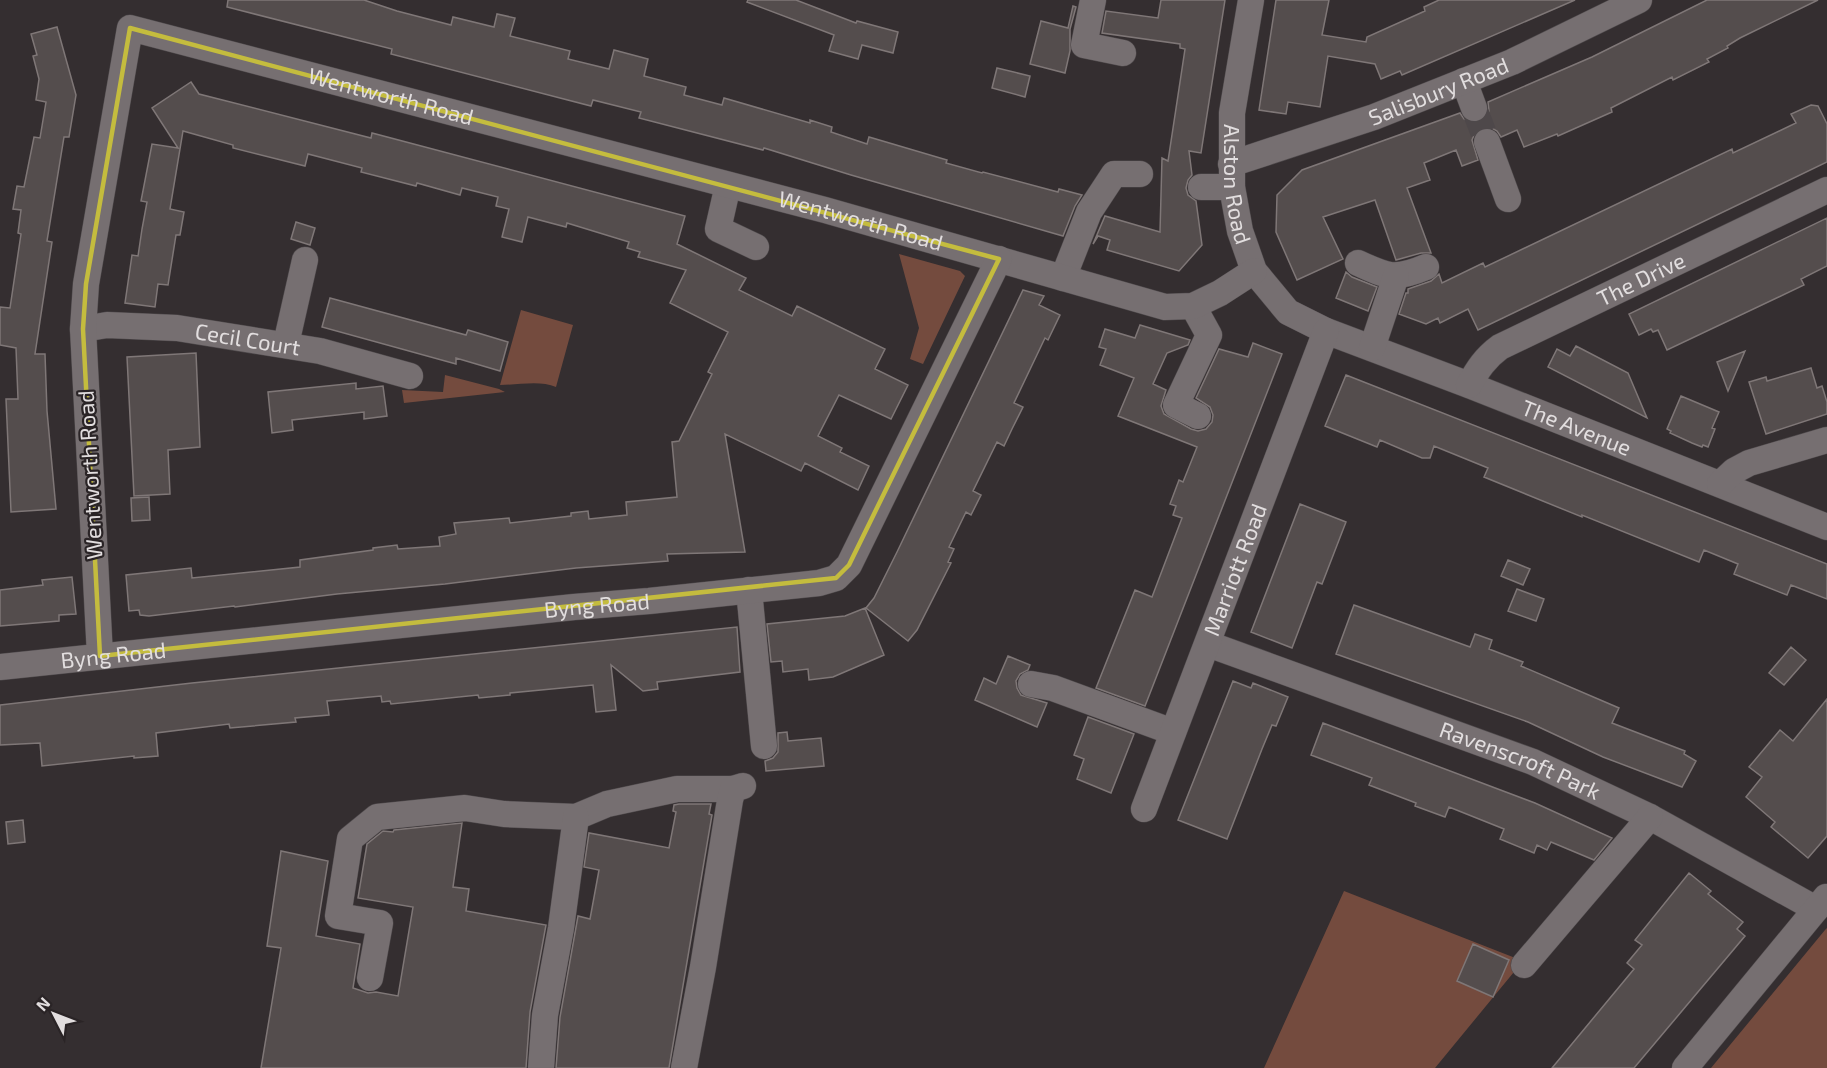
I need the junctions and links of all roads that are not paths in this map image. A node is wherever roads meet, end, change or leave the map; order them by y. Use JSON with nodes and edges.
{"nodes":[{"id":1,"x":1093,"y":0,"type":"edge"},
{"id":2,"x":1251,"y":0,"type":"edge"},
{"id":3,"x":1639,"y":0,"type":"edge"},
{"id":4,"x":1123,"y":53,"type":"dead end"},
{"id":5,"x":1464,"y":81,"type":"junction"},
{"id":6,"x":1474,"y":108,"type":"tunnel mouth"},
{"id":7,"x":1487,"y":142,"type":"tunnel mouth"},
{"id":8,"x":1140,"y":174,"type":"dead end"},
{"id":9,"x":1232,"y":175,"type":"junction"},
{"id":10,"x":728,"y":185,"type":"junction"},
{"id":11,"x":1201,"y":187,"type":"dead end"},
{"id":12,"x":1827,"y":190,"type":"edge"},
{"id":13,"x":1509,"y":199,"type":"dead end"},
{"id":14,"x":756,"y":247,"type":"dead end"},
{"id":15,"x":999,"y":259,"type":"junction"},
{"id":16,"x":305,"y":260,"type":"dead end"},
{"id":17,"x":1358,"y":263,"type":"dead end"},
{"id":18,"x":1426,"y":267,"type":"dead end"},
{"id":19,"x":1254,"y":271,"type":"junction"},
{"id":20,"x":1396,"y":276,"type":"junction"},
{"id":21,"x":1063,"y":278,"type":"junction"},
{"id":22,"x":1193,"y":306,"type":"junction"},
{"id":23,"x":83,"y":329,"type":"junction"},
{"id":24,"x":1326,"y":331,"type":"junction"},
{"id":25,"x":286,"y":344,"type":"junction"},
{"id":26,"x":1372,"y":348,"type":"junction"},
{"id":27,"x":410,"y":376,"type":"dead end"},
{"id":28,"x":1469,"y":385,"type":"junction"},
{"id":29,"x":1198,"y":416,"type":"dead end"},
{"id":30,"x":1827,"y":440,"type":"edge"},
{"id":31,"x":1720,"y":484,"type":"junction"},
{"id":32,"x":1827,"y":527,"type":"edge"},
{"id":33,"x":749,"y":590,"type":"junction"},
{"id":34,"x":1208,"y":644,"type":"junction"},
{"id":35,"x":100,"y":657,"type":"junction"},
{"id":36,"x":0,"y":667,"type":"edge"},
{"id":37,"x":1031,"y":684,"type":"dead end"},
{"id":38,"x":1173,"y":732,"type":"junction"},
{"id":39,"x":764,"y":746,"type":"dead end"},
{"id":40,"x":1144,"y":808,"type":"dead end"},
{"id":41,"x":576,"y":817,"type":"junction"},
{"id":42,"x":1650,"y":817,"type":"junction"},
{"id":43,"x":1822,"y":902,"type":"edge"},
{"id":44,"x":1524,"y":965,"type":"dead end"},
{"id":45,"x":370,"y":978,"type":"dead end"},
{"id":46,"x":541,"y":1068,"type":"edge"},
{"id":47,"x":684,"y":1068,"type":"edge"},
{"id":48,"x":1685,"y":1068,"type":"edge"}],
"edges":[{"from":1,"to":4,"type":"street"},
{"from":2,"to":9,"type":"street","name":"Alston Road"},
{"from":3,"to":5,"type":"street","name":"Salisbury Road"},
{"from":5,"to":6,"type":"street"},
{"from":5,"to":9,"type":"street","name":"Salisbury Road"},
{"from":7,"to":13,"type":"street"},
{"from":8,"to":21,"type":"street"},
{"from":9,"to":11,"type":"street","name":"Salisbury Road"},
{"from":9,"to":19,"type":"street","name":"Alston Road"},
{"from":10,"to":14,"type":"street"},
{"from":10,"to":15,"type":"street","name":"Wentworth Road"},
{"from":10,"to":23,"type":"street","name":"Wentworth Road"},
{"from":12,"to":28,"type":"street","name":"The Drive"},
{"from":15,"to":21,"type":"street","name":"Wentworth Road"},
{"from":15,"to":33,"type":"street","name":"Byng Road"},
{"from":16,"to":25,"type":"street"},
{"from":17,"to":20,"type":"street"},
{"from":18,"to":20,"type":"street"},
{"from":19,"to":22,"type":"street","name":"Wentworth Road"},
{"from":19,"to":24,"type":"street","name":"Alston Road"},
{"from":20,"to":26,"type":"street"},
{"from":21,"to":22,"type":"street","name":"Wentworth Road"},
{"from":22,"to":29,"type":"street"},
{"from":23,"to":25,"type":"street","name":"Cecil Court"},
{"from":23,"to":35,"type":"street","name":"Wentworth Road"},
{"from":24,"to":26,"type":"street","name":"The Avenue"},
{"from":24,"to":34,"type":"street","name":"Marriott Road"},
{"from":25,"to":27,"type":"street","name":"Cecil Court"},
{"from":26,"to":28,"type":"street","name":"The Avenue"},
{"from":28,"to":31,"type":"street","name":"The Avenue"},
{"from":30,"to":31,"type":"street"},
{"from":31,"to":32,"type":"street","name":"The Avenue"},
{"from":33,"to":35,"type":"street","name":"Byng Road"},
{"from":33,"to":39,"type":"street"},
{"from":34,"to":38,"type":"street","name":"Marriott Road"},
{"from":34,"to":42,"type":"street","name":"Ravenscroft Park"},
{"from":35,"to":36,"type":"street","name":"Byng Road"},
{"from":37,"to":38,"type":"street"},
{"from":38,"to":40,"type":"street","name":"Marriott Road"},
{"from":41,"to":45,"type":"street"},
{"from":41,"to":46,"type":"street"},
{"from":41,"to":47,"type":"street"},
{"from":42,"to":43,"type":"street","name":"Ravenscroft Park"},
{"from":42,"to":44,"type":"street"},
{"from":43,"to":48,"type":"street"}]}
